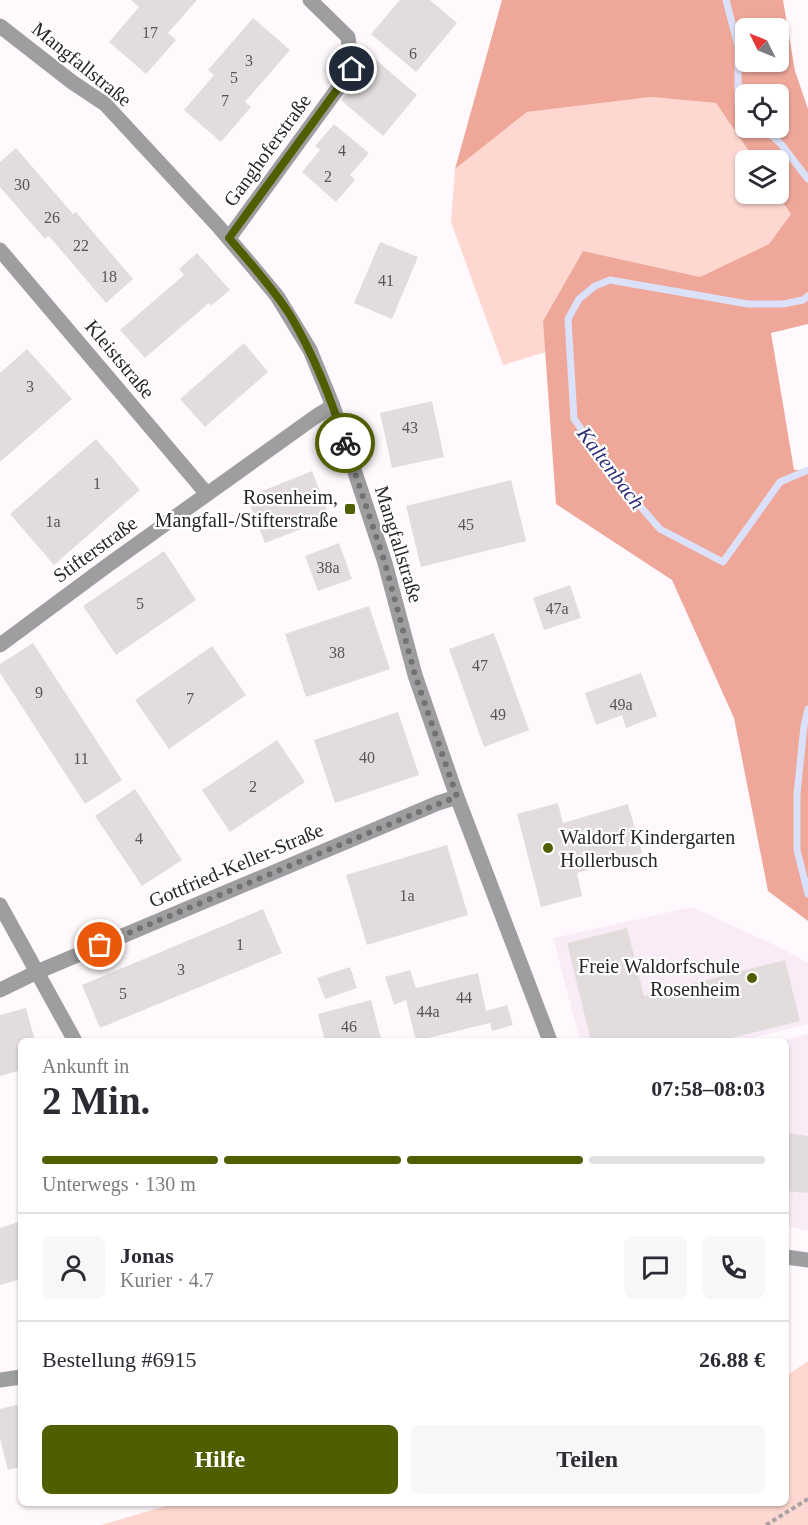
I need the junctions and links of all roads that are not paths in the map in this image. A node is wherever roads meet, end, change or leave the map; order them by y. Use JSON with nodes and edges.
{"nodes":[{"id":1,"x":310,"y":0,"type":"edge"},
{"id":2,"x":0,"y":26,"type":"edge"},
{"id":3,"x":229,"y":238,"type":"junction"},
{"id":4,"x":0,"y":250,"type":"edge"},
{"id":5,"x":333,"y":406,"type":"junction"},
{"id":6,"x":207,"y":494,"type":"junction"},
{"id":7,"x":0,"y":645,"type":"edge"},
{"id":8,"x":457,"y":797,"type":"junction"},
{"id":9,"x":0,"y":905,"type":"edge"},
{"id":10,"x":37,"y":972,"type":"junction"},
{"id":11,"x":0,"y":990,"type":"edge"},
{"id":12,"x":73,"y":1038,"type":"edge"},
{"id":13,"x":549,"y":1038,"type":"edge"},
{"id":14,"x":789,"y":1257,"type":"edge"},
{"id":15,"x":808,"y":1260,"type":"edge"},
{"id":16,"x":18,"y":1377,"type":"edge"},
{"id":17,"x":0,"y":1380,"type":"edge"}],
"edges":[{"from":1,"to":3,"type":"street","name":"Ganghoferstraße"},
{"from":2,"to":3,"type":"street","name":"Mangfallstraße"},
{"from":3,"to":5,"type":"street","name":"Mangfallstraße"},
{"from":4,"to":6,"type":"street","name":"Kleiststraße"},
{"from":5,"to":6,"type":"street","name":"Stifterstraße"},
{"from":5,"to":8,"type":"street","name":"Mangfallstraße"},
{"from":6,"to":7,"type":"street","name":"Stifterstraße"},
{"from":8,"to":10,"type":"street","name":"Gottfried-Keller-Straße"},
{"from":8,"to":13,"type":"street","name":"Mangfallstraße"},
{"from":9,"to":10,"type":"street"},
{"from":10,"to":11,"type":"street","name":"Gottfried-Keller-Straße"},
{"from":10,"to":12,"type":"street"},
{"from":14,"to":15,"type":"street"},
{"from":16,"to":17,"type":"street"}]}
